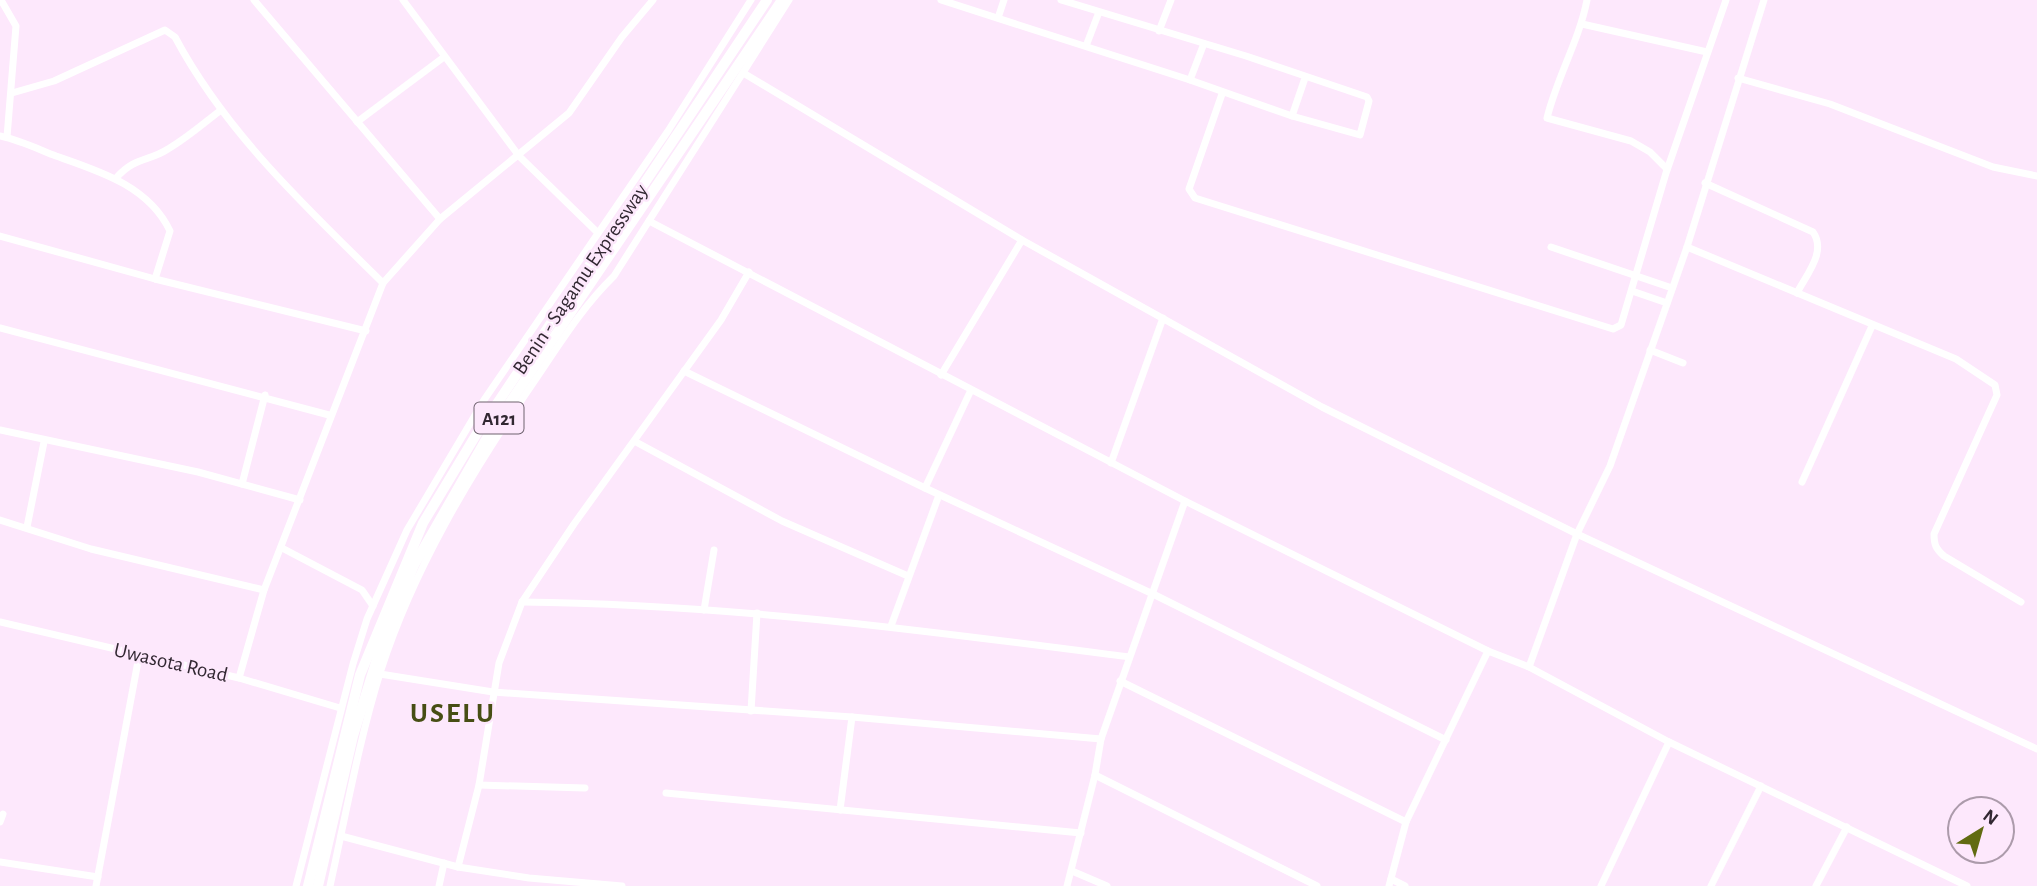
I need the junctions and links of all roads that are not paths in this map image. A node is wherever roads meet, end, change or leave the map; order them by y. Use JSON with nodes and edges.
{"nodes":[{"id":1,"x":1,"y":0,"type":"edge"},
{"id":2,"x":254,"y":0,"type":"edge"},
{"id":3,"x":403,"y":0,"type":"edge"},
{"id":4,"x":653,"y":0,"type":"edge"},
{"id":5,"x":751,"y":0,"type":"edge"},
{"id":6,"x":767,"y":0,"type":"edge"},
{"id":7,"x":782,"y":0,"type":"edge"},
{"id":8,"x":789,"y":0,"type":"edge"},
{"id":9,"x":941,"y":0,"type":"edge"},
{"id":10,"x":1004,"y":0,"type":"edge"},
{"id":11,"x":1061,"y":0,"type":"edge"},
{"id":12,"x":1171,"y":0,"type":"edge"},
{"id":13,"x":1587,"y":0,"type":"edge"},
{"id":14,"x":1726,"y":0,"type":"edge"},
{"id":15,"x":1764,"y":0,"type":"edge"},
{"id":16,"x":3,"y":11,"type":"edge"},
{"id":17,"x":1099,"y":12,"type":"junction"},
{"id":18,"x":998,"y":18,"type":"junction"},
{"id":19,"x":1582,"y":23,"type":"junction"},
{"id":20,"x":1159,"y":32,"type":"junction"},
{"id":21,"x":1086,"y":46,"type":"junction"},
{"id":22,"x":1203,"y":46,"type":"junction"},
{"id":23,"x":1707,"y":52,"type":"junction"},
{"id":24,"x":444,"y":57,"type":"junction"},
{"id":25,"x":745,"y":74,"type":"junction"},
{"id":26,"x":1305,"y":78,"type":"junction"},
{"id":27,"x":1738,"y":78,"type":"junction"},
{"id":28,"x":1190,"y":80,"type":"junction"},
{"id":29,"x":12,"y":93,"type":"junction"},
{"id":30,"x":1222,"y":94,"type":"junction"},
{"id":31,"x":221,"y":110,"type":"junction"},
{"id":32,"x":1292,"y":116,"type":"junction"},
{"id":33,"x":357,"y":122,"type":"junction"},
{"id":34,"x":3,"y":136,"type":"edge"},
{"id":35,"x":519,"y":156,"type":"junction"},
{"id":36,"x":1667,"y":169,"type":"junction"},
{"id":37,"x":2037,"y":176,"type":"edge"},
{"id":38,"x":117,"y":178,"type":"junction"},
{"id":39,"x":1705,"y":183,"type":"junction"},
{"id":40,"x":440,"y":219,"type":"junction"},
{"id":41,"x":649,"y":221,"type":"junction"},
{"id":42,"x":598,"y":233,"type":"junction"},
{"id":43,"x":0,"y":236,"type":"edge"},
{"id":44,"x":1022,"y":240,"type":"junction"},
{"id":45,"x":1551,"y":247,"type":"dead end"},
{"id":46,"x":1686,"y":247,"type":"junction"},
{"id":47,"x":749,"y":272,"type":"junction"},
{"id":48,"x":1637,"y":276,"type":"junction"},
{"id":49,"x":155,"y":279,"type":"junction"},
{"id":50,"x":383,"y":283,"type":"junction"},
{"id":51,"x":1672,"y":288,"type":"junction"},
{"id":52,"x":1632,"y":291,"type":"junction"},
{"id":53,"x":1797,"y":293,"type":"junction"},
{"id":54,"x":1667,"y":303,"type":"junction"},
{"id":55,"x":1163,"y":318,"type":"junction"},
{"id":56,"x":537,"y":320,"type":"junction"},
{"id":57,"x":1872,"y":326,"type":"junction"},
{"id":58,"x":548,"y":327,"type":"junction"},
{"id":59,"x":0,"y":328,"type":"edge"},
{"id":60,"x":366,"y":331,"type":"junction"},
{"id":61,"x":1650,"y":350,"type":"junction"},
{"id":62,"x":1683,"y":363,"type":"dead end"},
{"id":63,"x":684,"y":371,"type":"junction"},
{"id":64,"x":941,"y":375,"type":"junction"},
{"id":65,"x":971,"y":390,"type":"junction"},
{"id":66,"x":265,"y":396,"type":"junction"},
{"id":67,"x":329,"y":415,"type":"junction"},
{"id":68,"x":0,"y":430,"type":"edge"},
{"id":69,"x":44,"y":442,"type":"junction"},
{"id":70,"x":636,"y":442,"type":"junction"},
{"id":71,"x":1111,"y":463,"type":"junction"},
{"id":72,"x":1802,"y":482,"type":"dead end"},
{"id":73,"x":242,"y":484,"type":"junction"},
{"id":74,"x":925,"y":488,"type":"junction"},
{"id":75,"x":939,"y":495,"type":"junction"},
{"id":76,"x":300,"y":500,"type":"junction"},
{"id":77,"x":1185,"y":501,"type":"junction"},
{"id":78,"x":0,"y":520,"type":"edge"},
{"id":79,"x":27,"y":527,"type":"junction"},
{"id":80,"x":1577,"y":534,"type":"junction"},
{"id":81,"x":282,"y":548,"type":"junction"},
{"id":82,"x":714,"y":550,"type":"dead end"},
{"id":83,"x":908,"y":576,"type":"junction"},
{"id":84,"x":264,"y":590,"type":"junction"},
{"id":85,"x":1153,"y":594,"type":"junction"},
{"id":86,"x":522,"y":602,"type":"junction"},
{"id":87,"x":2021,"y":602,"type":"dead end"},
{"id":88,"x":373,"y":606,"type":"junction"},
{"id":89,"x":704,"y":610,"type":"junction"},
{"id":90,"x":757,"y":613,"type":"junction"},
{"id":91,"x":0,"y":622,"type":"edge"},
{"id":92,"x":891,"y":626,"type":"junction"},
{"id":93,"x":1488,"y":651,"type":"junction"},
{"id":94,"x":139,"y":656,"type":"junction"},
{"id":95,"x":1129,"y":657,"type":"junction"},
{"id":96,"x":1529,"y":667,"type":"junction"},
{"id":97,"x":380,"y":674,"type":"junction"},
{"id":98,"x":239,"y":677,"type":"junction"},
{"id":99,"x":1119,"y":681,"type":"junction"},
{"id":100,"x":493,"y":692,"type":"junction"},
{"id":101,"x":340,"y":708,"type":"junction"},
{"id":102,"x":751,"y":711,"type":"junction"},
{"id":103,"x":852,"y":717,"type":"junction"},
{"id":104,"x":1101,"y":738,"type":"junction"},
{"id":105,"x":1446,"y":740,"type":"junction"},
{"id":106,"x":1669,"y":742,"type":"junction"},
{"id":107,"x":2037,"y":749,"type":"edge"},
{"id":108,"x":1095,"y":775,"type":"junction"},
{"id":109,"x":479,"y":785,"type":"junction"},
{"id":110,"x":1761,"y":786,"type":"junction"},
{"id":111,"x":585,"y":789,"type":"dead end"},
{"id":112,"x":666,"y":793,"type":"dead end"},
{"id":113,"x":840,"y":810,"type":"junction"},
{"id":114,"x":1406,"y":822,"type":"junction"},
{"id":115,"x":1847,"y":827,"type":"junction"},
{"id":116,"x":1081,"y":832,"type":"junction"},
{"id":117,"x":341,"y":836,"type":"junction"},
{"id":118,"x":0,"y":862,"type":"edge"},
{"id":119,"x":444,"y":863,"type":"junction"},
{"id":120,"x":458,"y":867,"type":"junction"},
{"id":121,"x":1072,"y":871,"type":"junction"},
{"id":122,"x":98,"y":877,"type":"junction"},
{"id":123,"x":528,"y":882,"type":"edge"},
{"id":124,"x":1390,"y":882,"type":"edge"},
{"id":125,"x":96,"y":886,"type":"edge"},
{"id":126,"x":296,"y":886,"type":"edge"},
{"id":127,"x":308,"y":886,"type":"edge"},
{"id":128,"x":317,"y":886,"type":"edge"},
{"id":129,"x":330,"y":886,"type":"edge"},
{"id":130,"x":439,"y":886,"type":"edge"},
{"id":131,"x":622,"y":886,"type":"edge"},
{"id":132,"x":1067,"y":886,"type":"edge"},
{"id":133,"x":1107,"y":886,"type":"edge"},
{"id":134,"x":1317,"y":886,"type":"edge"},
{"id":135,"x":1405,"y":886,"type":"edge"},
{"id":136,"x":1601,"y":886,"type":"edge"},
{"id":137,"x":1711,"y":886,"type":"edge"},
{"id":138,"x":1816,"y":886,"type":"edge"},
{"id":139,"x":1967,"y":886,"type":"edge"}],
"edges":[{"from":1,"to":16,"type":"street"},
{"from":2,"to":33,"type":"street"},
{"from":3,"to":24,"type":"street"},
{"from":4,"to":35,"type":"street"},
{"from":5,"to":42,"type":"street"},
{"from":6,"to":58,"type":"highway","name":"Benin - Sagamu Expressway","number":"A121"},
{"from":7,"to":128,"type":"highway","number":"A121"},
{"from":8,"to":25,"type":"street"},
{"from":9,"to":18,"type":"street"},
{"from":10,"to":18,"type":"street"},
{"from":11,"to":17,"type":"street"},
{"from":12,"to":20,"type":"street"},
{"from":13,"to":19,"type":"street"},
{"from":14,"to":23,"type":"street"},
{"from":15,"to":27,"type":"street"},
{"from":16,"to":29,"type":"street"},
{"from":17,"to":20,"type":"street"},
{"from":17,"to":21,"type":"street"},
{"from":18,"to":21,"type":"street"},
{"from":19,"to":23,"type":"street"},
{"from":19,"to":36,"type":"street"},
{"from":20,"to":22,"type":"street"},
{"from":21,"to":28,"type":"street"},
{"from":22,"to":26,"type":"street"},
{"from":22,"to":28,"type":"street"},
{"from":23,"to":36,"type":"street"},
{"from":24,"to":33,"type":"street"},
{"from":24,"to":35,"type":"street"},
{"from":25,"to":41,"type":"street"},
{"from":25,"to":44,"type":"street"},
{"from":26,"to":32,"type":"street"},
{"from":26,"to":32,"type":"street"},
{"from":27,"to":37,"type":"street"},
{"from":27,"to":39,"type":"street"},
{"from":28,"to":30,"type":"street"},
{"from":29,"to":31,"type":"street"},
{"from":29,"to":34,"type":"street"},
{"from":30,"to":32,"type":"street"},
{"from":30,"to":52,"type":"street"},
{"from":31,"to":38,"type":"street"},
{"from":31,"to":50,"type":"street"},
{"from":33,"to":40,"type":"street"},
{"from":34,"to":38,"type":"street"},
{"from":35,"to":40,"type":"street"},
{"from":35,"to":42,"type":"street"},
{"from":36,"to":48,"type":"street"},
{"from":38,"to":49,"type":"street"},
{"from":39,"to":46,"type":"street"},
{"from":39,"to":53,"type":"street"},
{"from":40,"to":50,"type":"street"},
{"from":41,"to":47,"type":"street"},
{"from":41,"to":97,"type":"street"},
{"from":42,"to":56,"type":"street"},
{"from":43,"to":49,"type":"street"},
{"from":44,"to":55,"type":"street"},
{"from":44,"to":64,"type":"street"},
{"from":45,"to":48,"type":"street"},
{"from":46,"to":51,"type":"street"},
{"from":46,"to":53,"type":"street"},
{"from":47,"to":63,"type":"street"},
{"from":47,"to":64,"type":"street"},
{"from":48,"to":51,"type":"street"},
{"from":48,"to":52,"type":"street"},
{"from":49,"to":60,"type":"street"},
{"from":50,"to":60,"type":"street"},
{"from":51,"to":54,"type":"street"},
{"from":52,"to":54,"type":"street"},
{"from":53,"to":57,"type":"street"},
{"from":54,"to":61,"type":"street"},
{"from":55,"to":71,"type":"street"},
{"from":55,"to":80,"type":"street"},
{"from":56,"to":58,"type":"highway"},
{"from":56,"to":88,"type":"street"},
{"from":57,"to":72,"type":"street"},
{"from":57,"to":87,"type":"street"},
{"from":58,"to":127,"type":"highway","name":"Benin - Sagamu Expressway","number":"A121"},
{"from":59,"to":66,"type":"street"},
{"from":60,"to":67,"type":"street"},
{"from":61,"to":62,"type":"street"},
{"from":61,"to":80,"type":"street"},
{"from":63,"to":70,"type":"street"},
{"from":63,"to":74,"type":"street"},
{"from":64,"to":65,"type":"street"},
{"from":65,"to":71,"type":"street"},
{"from":65,"to":74,"type":"street"},
{"from":66,"to":67,"type":"street"},
{"from":66,"to":73,"type":"street"},
{"from":67,"to":76,"type":"street"},
{"from":68,"to":69,"type":"street"},
{"from":69,"to":73,"type":"street"},
{"from":69,"to":79,"type":"street"},
{"from":70,"to":83,"type":"street"},
{"from":70,"to":86,"type":"street"},
{"from":71,"to":77,"type":"street"},
{"from":73,"to":76,"type":"street"},
{"from":74,"to":75,"type":"street"},
{"from":75,"to":83,"type":"street"},
{"from":75,"to":85,"type":"street"},
{"from":76,"to":81,"type":"street"},
{"from":77,"to":85,"type":"street"},
{"from":77,"to":93,"type":"street"},
{"from":78,"to":79,"type":"street"},
{"from":79,"to":84,"type":"street"},
{"from":80,"to":96,"type":"street"},
{"from":80,"to":107,"type":"street"},
{"from":81,"to":84,"type":"street"},
{"from":81,"to":88,"type":"street"},
{"from":82,"to":89,"type":"street"},
{"from":83,"to":92,"type":"street"},
{"from":84,"to":98,"type":"street"},
{"from":85,"to":95,"type":"street"},
{"from":85,"to":105,"type":"street"},
{"from":86,"to":89,"type":"street"},
{"from":86,"to":100,"type":"street"},
{"from":88,"to":101,"type":"street"},
{"from":89,"to":90,"type":"street"},
{"from":90,"to":92,"type":"street"},
{"from":90,"to":102,"type":"street"},
{"from":91,"to":94,"type":"street","name":"Uwasota Road"},
{"from":92,"to":95,"type":"street"},
{"from":93,"to":96,"type":"street"},
{"from":93,"to":105,"type":"street"},
{"from":94,"to":98,"type":"street","name":"Uwasota Road"},
{"from":94,"to":122,"type":"street"},
{"from":95,"to":99,"type":"street"},
{"from":96,"to":106,"type":"street"},
{"from":97,"to":100,"type":"street"},
{"from":97,"to":117,"type":"street"},
{"from":98,"to":101,"type":"street","name":"Uwasota Road"},
{"from":99,"to":104,"type":"street"},
{"from":99,"to":114,"type":"street"},
{"from":100,"to":102,"type":"street"},
{"from":100,"to":109,"type":"street"},
{"from":101,"to":126,"type":"street"},
{"from":102,"to":103,"type":"street"},
{"from":103,"to":104,"type":"street"},
{"from":103,"to":113,"type":"street"},
{"from":104,"to":108,"type":"street"},
{"from":105,"to":114,"type":"street"},
{"from":106,"to":110,"type":"street"},
{"from":106,"to":136,"type":"street"},
{"from":108,"to":116,"type":"street"},
{"from":108,"to":134,"type":"street"},
{"from":109,"to":111,"type":"street"},
{"from":109,"to":120,"type":"street"},
{"from":110,"to":115,"type":"street"},
{"from":110,"to":137,"type":"street"},
{"from":112,"to":113,"type":"street"},
{"from":113,"to":116,"type":"street"},
{"from":114,"to":124,"type":"street"},
{"from":115,"to":138,"type":"street"},
{"from":115,"to":139,"type":"street"},
{"from":116,"to":121,"type":"street"},
{"from":117,"to":119,"type":"street"},
{"from":117,"to":129,"type":"street"},
{"from":118,"to":122,"type":"street"},
{"from":119,"to":120,"type":"street"},
{"from":119,"to":130,"type":"street"},
{"from":120,"to":123,"type":"street"},
{"from":121,"to":132,"type":"street"},
{"from":121,"to":133,"type":"street"},
{"from":122,"to":125,"type":"street"},
{"from":123,"to":131,"type":"street"},
{"from":124,"to":135,"type":"street"}]}
